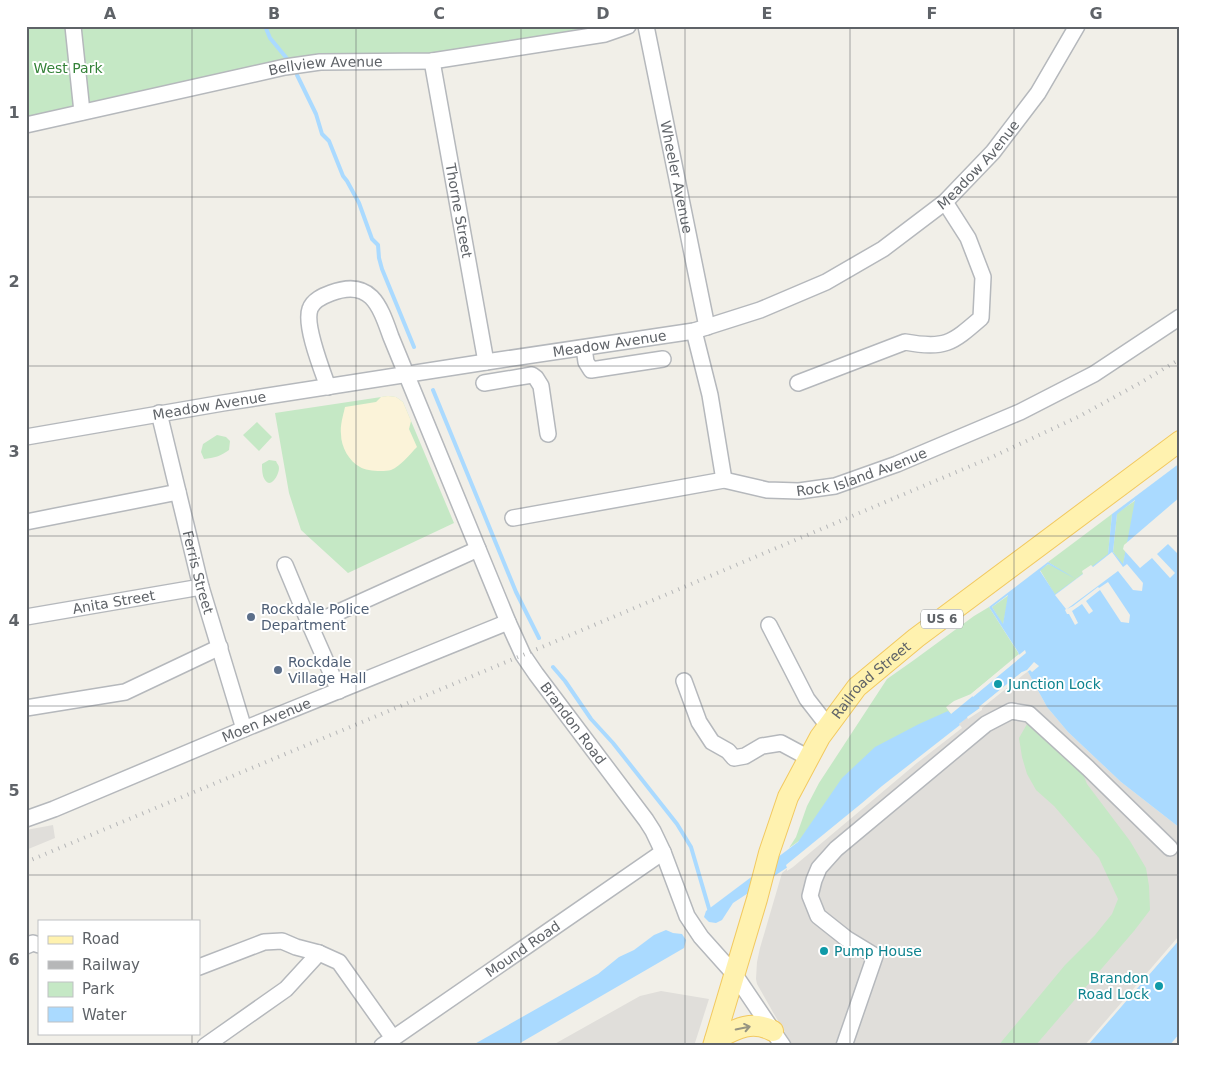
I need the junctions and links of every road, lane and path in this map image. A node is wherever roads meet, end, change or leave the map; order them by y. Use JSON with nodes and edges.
{"nodes":[{"id":1,"x":73,"y":26,"type":"edge"},
{"id":2,"x":628,"y":26,"type":"edge"},
{"id":3,"x":646,"y":26,"type":"edge"},
{"id":4,"x":1077,"y":26,"type":"edge"},
{"id":5,"x":432,"y":61,"type":"junction"},
{"id":6,"x":82,"y":112,"type":"junction"},
{"id":7,"x":26,"y":125,"type":"edge"},
{"id":8,"x":945,"y":202,"type":"junction"},
{"id":9,"x":1180,"y":317,"type":"edge"},
{"id":10,"x":700,"y":329,"type":"junction"},
{"id":11,"x":584,"y":348,"type":"junction"},
{"id":12,"x":519,"y":357,"type":"junction"},
{"id":13,"x":663,"y":359,"type":"dead end"},
{"id":14,"x":486,"y":362,"type":"junction"},
{"id":15,"x":407,"y":374,"type":"junction"},
{"id":16,"x":522,"y":377,"type":"junction"},
{"id":17,"x":484,"y":383,"type":"dead end"},
{"id":18,"x":798,"y":383,"type":"dead end"},
{"id":19,"x":328,"y":387,"type":"junction"},
{"id":20,"x":158,"y":414,"type":"junction"},
{"id":21,"x":548,"y":434,"type":"dead end"},
{"id":22,"x":26,"y":437,"type":"edge"},
{"id":23,"x":1180,"y":441,"type":"edge"},
{"id":24,"x":724,"y":480,"type":"junction"},
{"id":25,"x":178,"y":492,"type":"junction"},
{"id":26,"x":514,"y":518,"type":"dead end"},
{"id":27,"x":26,"y":522,"type":"edge"},
{"id":28,"x":478,"y":549,"type":"junction"},
{"id":29,"x":286,"y":565,"type":"dead end"},
{"id":30,"x":201,"y":587,"type":"junction"},
{"id":31,"x":26,"y":617,"type":"edge"},
{"id":32,"x":508,"y":622,"type":"junction"},
{"id":33,"x":310,"y":625,"type":"junction"},
{"id":34,"x":770,"y":625,"type":"dead end"},
{"id":35,"x":220,"y":648,"type":"junction"},
{"id":36,"x":684,"y":681,"type":"dead end"},
{"id":37,"x":339,"y":691,"type":"junction"},
{"id":38,"x":26,"y":708,"type":"edge"},
{"id":39,"x":828,"y":726,"type":"junction"},
{"id":40,"x":244,"y":730,"type":"junction"},
{"id":41,"x":809,"y":758,"type":"junction"},
{"id":42,"x":26,"y":820,"type":"edge"},
{"id":43,"x":1170,"y":848,"type":"dead end"},
{"id":44,"x":663,"y":852,"type":"junction"},
{"id":45,"x":38,"y":945,"type":"edge"},
{"id":46,"x":26,"y":946,"type":"edge"},
{"id":47,"x":319,"y":954,"type":"junction"},
{"id":48,"x":200,"y":967,"type":"edge"},
{"id":49,"x":735,"y":975,"type":"junction"},
{"id":50,"x":778,"y":1038,"type":"edge"},
{"id":51,"x":388,"y":1042,"type":"edge"},
{"id":52,"x":714,"y":1043,"type":"edge"},
{"id":53,"x":205,"y":1046,"type":"edge"},
{"id":54,"x":844,"y":1046,"type":"edge"}],
"edges":[{"from":1,"to":6,"type":"street"},
{"from":2,"to":5,"type":"street","name":"Bellview Avenue"},
{"from":3,"to":10,"type":"street","name":"Wheeler Avenue"},
{"from":4,"to":8,"type":"street","name":"Meadow Avenue"},
{"from":5,"to":6,"type":"street","name":"Bellview Avenue"},
{"from":5,"to":14,"type":"street","name":"Thorne Street"},
{"from":6,"to":7,"type":"street","name":"Bellview Avenue"},
{"from":8,"to":10,"type":"street","name":"Meadow Avenue"},
{"from":8,"to":18,"type":"street"},
{"from":9,"to":24,"type":"street","name":"Rock Island Avenue"},
{"from":10,"to":11,"type":"street","name":"Meadow Avenue"},
{"from":10,"to":24,"type":"street","name":"Wheeler Avenue"},
{"from":11,"to":12,"type":"street","name":"Meadow Avenue"},
{"from":11,"to":13,"type":"street"},
{"from":12,"to":14,"type":"street","name":"Meadow Avenue"},
{"from":12,"to":16,"type":"street"},
{"from":14,"to":15,"type":"street","name":"Meadow Avenue"},
{"from":15,"to":19,"type":"street","name":"Meadow Avenue"},
{"from":15,"to":19,"type":"street","name":"Brandon Road"},
{"from":15,"to":28,"type":"street","name":"Brandon Road"},
{"from":16,"to":17,"type":"street"},
{"from":16,"to":21,"type":"street"},
{"from":19,"to":20,"type":"street","name":"Meadow Avenue"},
{"from":20,"to":22,"type":"street","name":"Meadow Avenue"},
{"from":20,"to":25,"type":"street","name":"Ferris Street"},
{"from":23,"to":39,"type":"main road","name":"Railroad Street","number":"US 6"},
{"from":24,"to":26,"type":"street","name":"Rock Island Avenue"},
{"from":25,"to":27,"type":"street"},
{"from":25,"to":30,"type":"street","name":"Ferris Street"},
{"from":28,"to":32,"type":"street","name":"Brandon Road"},
{"from":28,"to":33,"type":"street"},
{"from":29,"to":33,"type":"street"},
{"from":30,"to":31,"type":"street","name":"Anita Street"},
{"from":30,"to":35,"type":"street","name":"Ferris Street"},
{"from":32,"to":37,"type":"street","name":"Moen Avenue"},
{"from":32,"to":44,"type":"street","name":"Brandon Road"},
{"from":33,"to":37,"type":"street"},
{"from":34,"to":39,"type":"street"},
{"from":35,"to":38,"type":"street"},
{"from":35,"to":40,"type":"street","name":"Ferris Street"},
{"from":36,"to":41,"type":"street"},
{"from":37,"to":40,"type":"street","name":"Moen Avenue"},
{"from":39,"to":41,"type":"main road","name":"Railroad Street","number":"US 6"},
{"from":40,"to":42,"type":"street","name":"Moen Avenue"},
{"from":41,"to":49,"type":"main road","name":"Railroad Street","number":"US 6"},
{"from":43,"to":54,"type":"street"},
{"from":44,"to":49,"type":"street","name":"Brandon Road"},
{"from":44,"to":51,"type":"street","name":"Mound Road"},
{"from":45,"to":46,"type":"street"},
{"from":47,"to":48,"type":"street"},
{"from":47,"to":51,"type":"street"},
{"from":47,"to":53,"type":"street"},
{"from":49,"to":50,"type":"street","name":"Brandon Road"},
{"from":49,"to":52,"type":"main road","number":"US 6"},
{"from":52,"to":50,"type":"main road","one_way":true}]}
